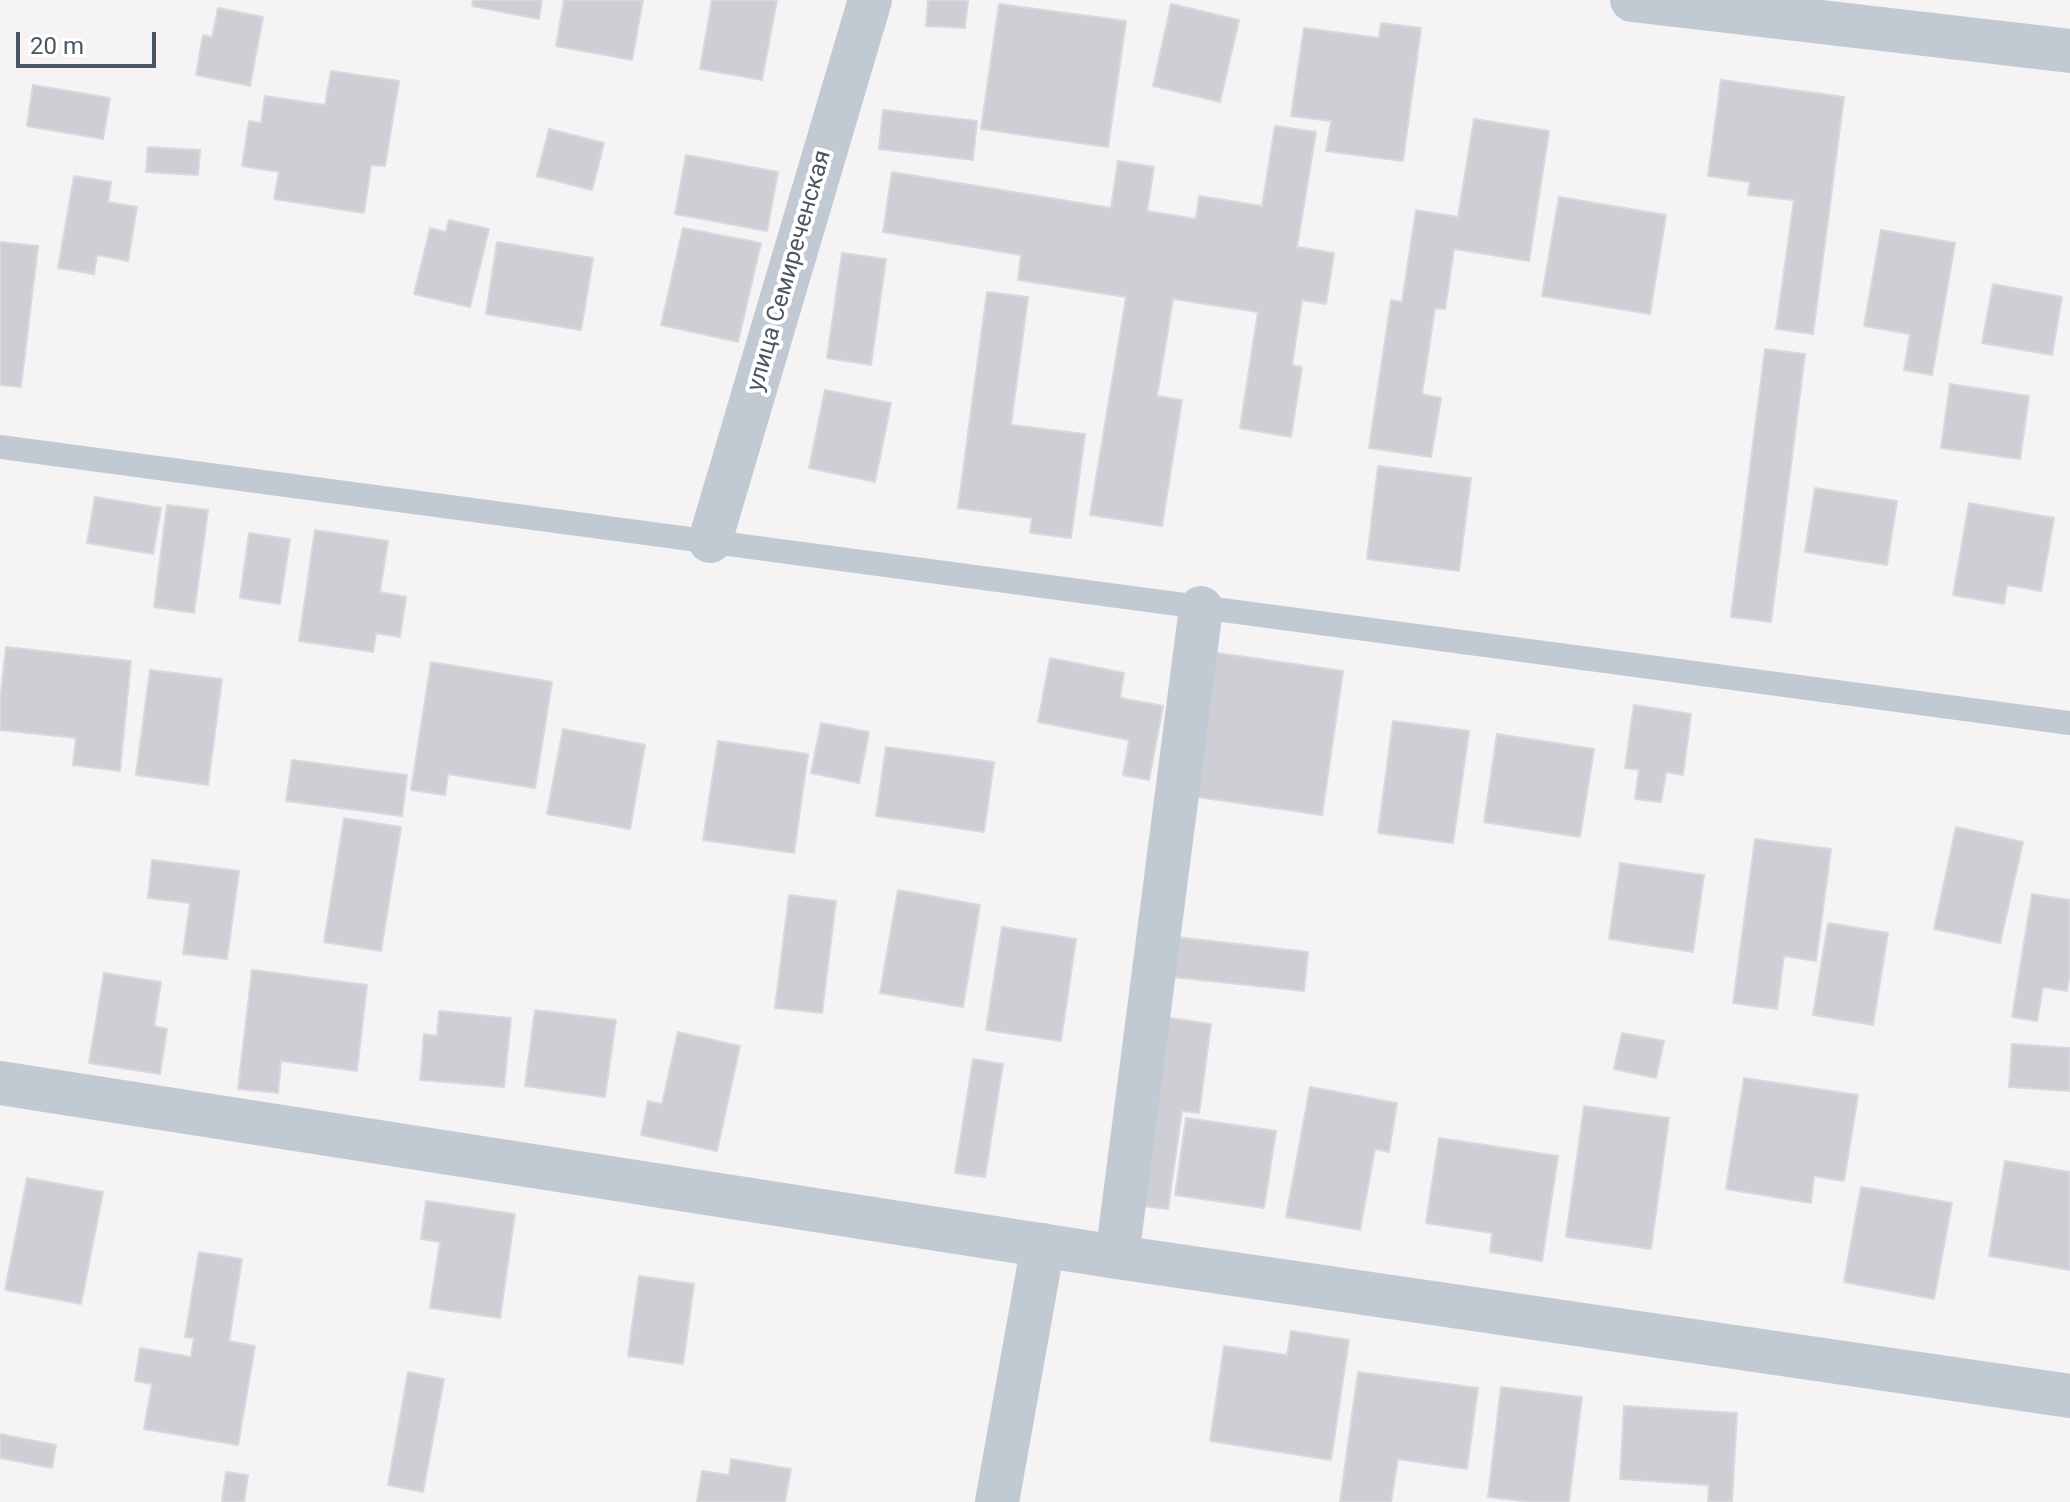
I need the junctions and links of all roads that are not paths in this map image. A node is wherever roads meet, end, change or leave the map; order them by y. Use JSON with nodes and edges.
{"nodes":[{"id":1,"x":870,"y":0,"type":"edge"},
{"id":2,"x":1632,"y":0,"type":"edge"},
{"id":3,"x":2070,"y":51,"type":"edge"},
{"id":4,"x":0,"y":447,"type":"edge"},
{"id":5,"x":710,"y":541,"type":"junction"},
{"id":6,"x":1201,"y":608,"type":"junction"},
{"id":7,"x":2070,"y":723,"type":"edge"},
{"id":8,"x":0,"y":1083,"type":"edge"},
{"id":9,"x":1043,"y":1245,"type":"junction"},
{"id":10,"x":1117,"y":1257,"type":"junction"},
{"id":11,"x":2070,"y":1396,"type":"edge"},
{"id":12,"x":997,"y":1502,"type":"edge"}],
"edges":[{"from":1,"to":5,"type":"street","name":"улица Семиреченская"},
{"from":2,"to":3,"type":"street"},
{"from":4,"to":5,"type":"lane"},
{"from":5,"to":6,"type":"lane"},
{"from":6,"to":7,"type":"lane"},
{"from":6,"to":10,"type":"street"},
{"from":8,"to":9,"type":"street"},
{"from":9,"to":10,"type":"street"},
{"from":9,"to":12,"type":"street"},
{"from":10,"to":11,"type":"street"}]}
